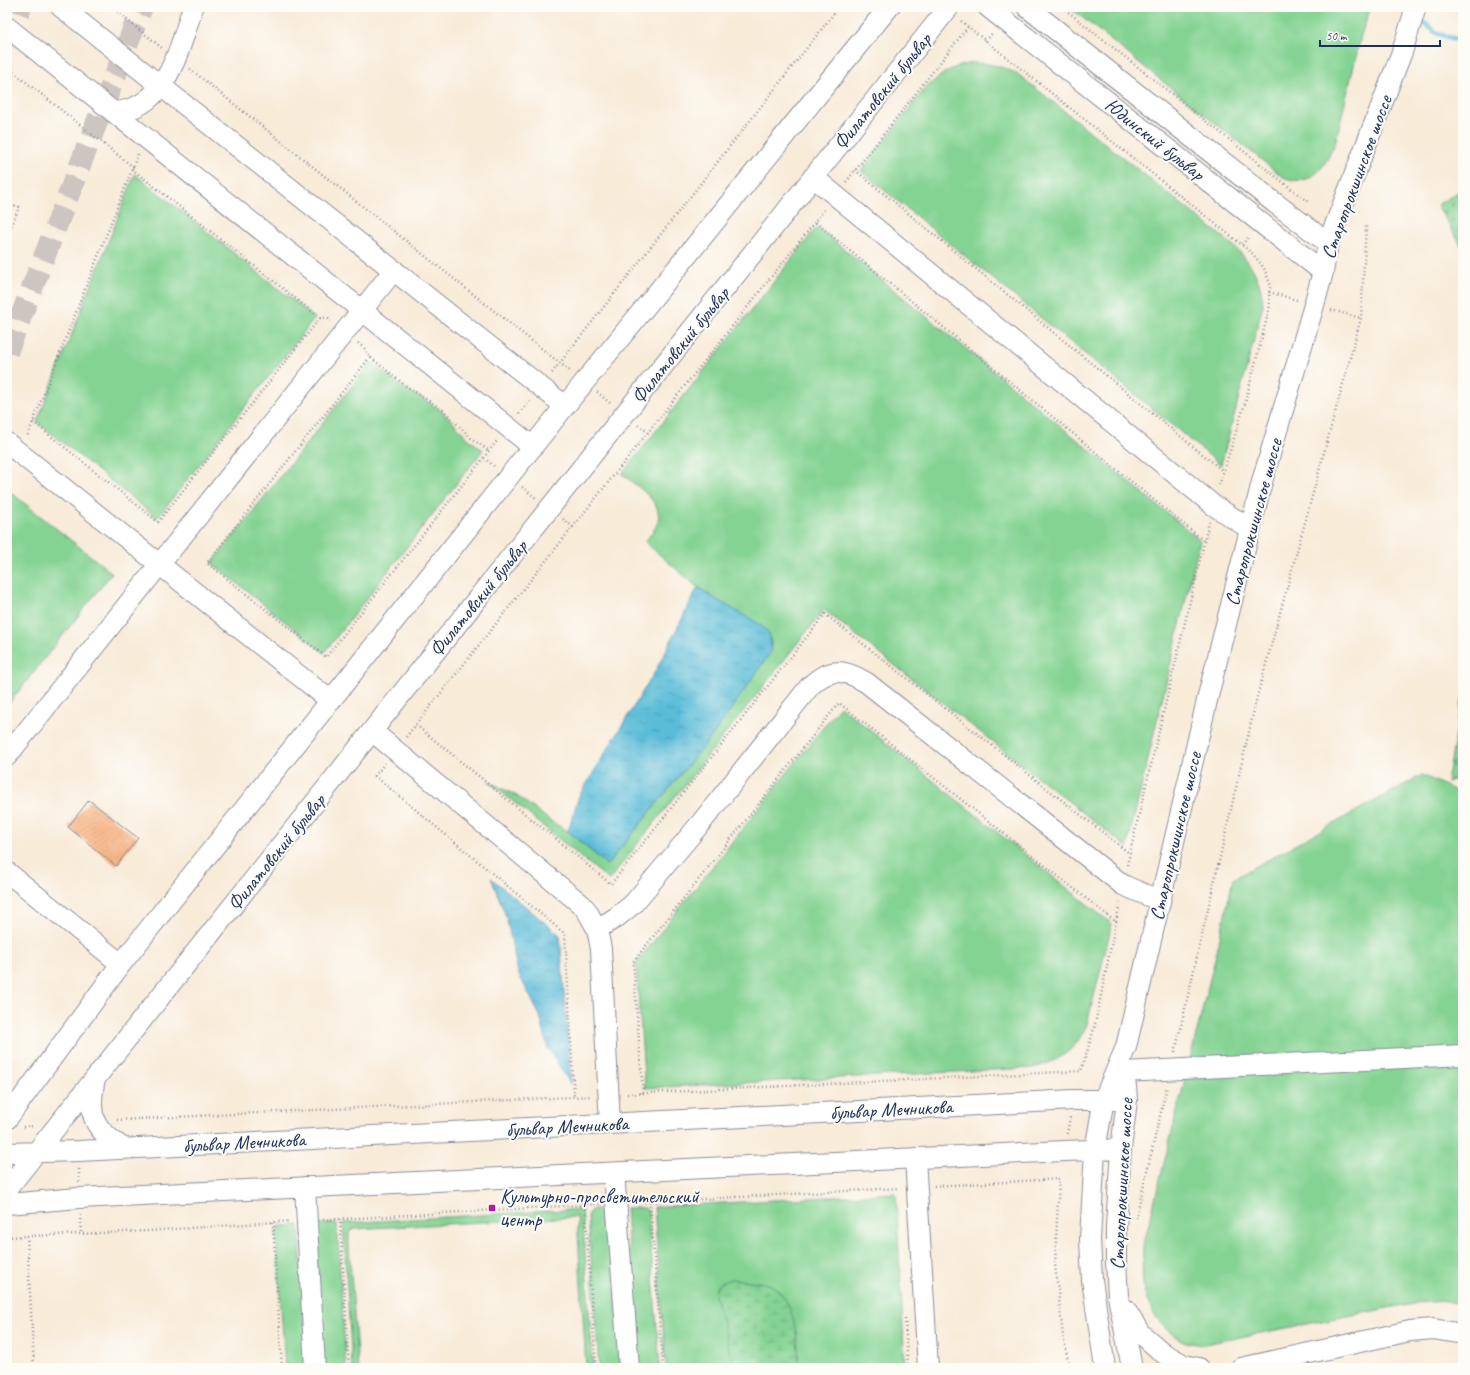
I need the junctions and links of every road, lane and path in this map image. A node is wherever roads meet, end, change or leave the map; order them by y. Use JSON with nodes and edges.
{"nodes":[{"id":1,"x":61,"y":7,"type":"edge"},
{"id":2,"x":111,"y":7,"type":"edge"},
{"id":3,"x":194,"y":7,"type":"edge"},
{"id":4,"x":839,"y":7,"type":"edge"},
{"id":5,"x":889,"y":7,"type":"edge"},
{"id":6,"x":988,"y":7,"type":"edge"},
{"id":7,"x":1027,"y":7,"type":"edge"},
{"id":8,"x":1062,"y":7,"type":"edge"},
{"id":9,"x":1416,"y":7,"type":"edge"},
{"id":10,"x":948,"y":8,"type":"edge"},
{"id":11,"x":7,"y":27,"type":"edge"},
{"id":12,"x":968,"y":27,"type":"junction"},
{"id":13,"x":176,"y":58,"type":"junction"},
{"id":14,"x":7,"y":66,"type":"edge"},
{"id":15,"x":162,"y":86,"type":"junction"},
{"id":16,"x":113,"y":112,"type":"junction"},
{"id":17,"x":144,"y":137,"type":"junction"},
{"id":18,"x":133,"y":167,"type":"junction"},
{"id":19,"x":855,"y":170,"type":"junction"},
{"id":20,"x":813,"y":177,"type":"junction"},
{"id":21,"x":835,"y":195,"type":"junction"},
{"id":22,"x":1308,"y":202,"type":"dead end"},
{"id":23,"x":7,"y":203,"type":"edge"},
{"id":24,"x":815,"y":222,"type":"junction"},
{"id":25,"x":1366,"y":226,"type":"dead end"},
{"id":26,"x":7,"y":237,"type":"edge"},
{"id":27,"x":1328,"y":243,"type":"junction"},
{"id":28,"x":394,"y":270,"type":"junction"},
{"id":29,"x":1323,"y":272,"type":"junction"},
{"id":30,"x":362,"y":310,"type":"junction"},
{"id":31,"x":320,"y":318,"type":"junction"},
{"id":32,"x":344,"y":332,"type":"junction"},
{"id":33,"x":370,"y":358,"type":"junction"},
{"id":34,"x":560,"y":363,"type":"junction"},
{"id":35,"x":584,"y":382,"type":"junction"},
{"id":36,"x":541,"y":387,"type":"junction"},
{"id":37,"x":565,"y":406,"type":"junction"},
{"id":38,"x":624,"y":414,"type":"junction"},
{"id":39,"x":33,"y":422,"type":"junction"},
{"id":40,"x":508,"y":427,"type":"junction"},
{"id":41,"x":648,"y":432,"type":"junction"},
{"id":42,"x":533,"y":447,"type":"junction"},
{"id":43,"x":14,"y":448,"type":"edge"},
{"id":44,"x":489,"y":451,"type":"junction"},
{"id":45,"x":484,"y":458,"type":"junction"},
{"id":46,"x":1223,"y":471,"type":"junction"},
{"id":47,"x":509,"y":477,"type":"junction"},
{"id":48,"x":1213,"y":505,"type":"junction"},
{"id":49,"x":549,"y":508,"type":"junction"},
{"id":50,"x":573,"y":527,"type":"junction"},
{"id":51,"x":1250,"y":529,"type":"junction"},
{"id":52,"x":1204,"y":541,"type":"junction"},
{"id":53,"x":160,"y":564,"type":"junction"},
{"id":54,"x":331,"y":701,"type":"junction"},
{"id":55,"x":372,"y":731,"type":"junction"},
{"id":56,"x":396,"y":750,"type":"junction"},
{"id":57,"x":7,"y":756,"type":"edge"},
{"id":58,"x":7,"y":872,"type":"edge"},
{"id":59,"x":1123,"y":885,"type":"junction"},
{"id":60,"x":1160,"y":901,"type":"junction"},
{"id":61,"x":1116,"y":922,"type":"junction"},
{"id":62,"x":597,"y":929,"type":"junction"},
{"id":63,"x":121,"y":964,"type":"junction"},
{"id":64,"x":1126,"y":1047,"type":"junction"},
{"id":65,"x":1463,"y":1055,"type":"edge"},
{"id":66,"x":1171,"y":1070,"type":"junction"},
{"id":67,"x":1124,"y":1072,"type":"junction"},
{"id":68,"x":95,"y":1079,"type":"junction"},
{"id":69,"x":642,"y":1093,"type":"junction"},
{"id":70,"x":608,"y":1095,"type":"junction"},
{"id":71,"x":574,"y":1097,"type":"junction"},
{"id":72,"x":1104,"y":1099,"type":"junction"},
{"id":73,"x":1128,"y":1100,"type":"junction"},
{"id":74,"x":1071,"y":1114,"type":"dead end"},
{"id":75,"x":94,"y":1122,"type":"junction"},
{"id":76,"x":14,"y":1123,"type":"edge"},
{"id":77,"x":59,"y":1124,"type":"junction"},
{"id":78,"x":610,"y":1124,"type":"junction"},
{"id":79,"x":1067,"y":1137,"type":"dead end"},
{"id":80,"x":125,"y":1148,"type":"junction"},
{"id":81,"x":1121,"y":1149,"type":"junction"},
{"id":82,"x":1095,"y":1150,"type":"junction"},
{"id":83,"x":78,"y":1151,"type":"junction"},
{"id":84,"x":37,"y":1152,"type":"junction"},
{"id":85,"x":7,"y":1153,"type":"edge"},
{"id":86,"x":916,"y":1158,"type":"junction"},
{"id":87,"x":614,"y":1172,"type":"junction"},
{"id":88,"x":304,"y":1187,"type":"junction"},
{"id":89,"x":917,"y":1187,"type":"junction"},
{"id":90,"x":7,"y":1189,"type":"edge"},
{"id":91,"x":79,"y":1198,"type":"junction"},
{"id":92,"x":650,"y":1202,"type":"junction"},
{"id":93,"x":616,"y":1203,"type":"junction"},
{"id":94,"x":7,"y":1204,"type":"edge"},
{"id":95,"x":585,"y":1205,"type":"junction"},
{"id":96,"x":340,"y":1219,"type":"junction"},
{"id":97,"x":307,"y":1220,"type":"junction"},
{"id":98,"x":273,"y":1222,"type":"junction"},
{"id":99,"x":1135,"y":1222,"type":"dead end"},
{"id":100,"x":81,"y":1234,"type":"junction"},
{"id":101,"x":27,"y":1236,"type":"junction"},
{"id":102,"x":7,"y":1237,"type":"edge"},
{"id":103,"x":1118,"y":1296,"type":"junction"},
{"id":104,"x":1463,"y":1334,"type":"edge"},
{"id":105,"x":34,"y":1368,"type":"edge"},
{"id":106,"x":282,"y":1368,"type":"edge"},
{"id":107,"x":315,"y":1368,"type":"edge"},
{"id":108,"x":349,"y":1368,"type":"edge"},
{"id":109,"x":596,"y":1368,"type":"edge"},
{"id":110,"x":629,"y":1368,"type":"edge"},
{"id":111,"x":663,"y":1368,"type":"edge"},
{"id":112,"x":928,"y":1368,"type":"edge"},
{"id":113,"x":1070,"y":1368,"type":"edge"},
{"id":114,"x":1106,"y":1368,"type":"edge"},
{"id":115,"x":1132,"y":1368,"type":"edge"},
{"id":116,"x":1199,"y":1368,"type":"edge"},
{"id":117,"x":1241,"y":1368,"type":"edge"}],
"edges":[{"from":1,"to":15,"type":"street"},
{"from":2,"to":13,"type":"path"},
{"from":3,"to":13,"type":"street"},
{"from":4,"to":34,"type":"path"},
{"from":5,"to":35,"type":"street"},
{"from":6,"to":29,"type":"street","name":"Юдинский бульвар"},
{"from":7,"to":27,"type":"street","name":"Юдинский бульвар"},
{"from":8,"to":22,"type":"path"},
{"from":9,"to":27,"type":"street","name":"Старопрокшинское шоссе"},
{"from":10,"to":12,"type":"path"},
{"from":10,"to":20,"type":"street","name":"Филатовский бульвар"},
{"from":11,"to":16,"type":"street"},
{"from":12,"to":19,"type":"path"},
{"from":12,"to":46,"type":"path"},
{"from":13,"to":15,"type":"street"},
{"from":13,"to":34,"type":"path"},
{"from":14,"to":18,"type":"path"},
{"from":15,"to":16,"type":"street"},
{"from":15,"to":28,"type":"street"},
{"from":16,"to":17,"type":"street"},
{"from":17,"to":18,"type":"path"},
{"from":17,"to":30,"type":"street"},
{"from":18,"to":31,"type":"path"},
{"from":18,"to":39,"type":"path"},
{"from":19,"to":21,"type":"path"},
{"from":19,"to":46,"type":"path"},
{"from":20,"to":21,"type":"street"},
{"from":20,"to":38,"type":"street","name":"Филатовский бульвар"},
{"from":21,"to":24,"type":"path"},
{"from":21,"to":48,"type":"street"},
{"from":23,"to":26,"type":"path"},
{"from":24,"to":41,"type":"path"},
{"from":24,"to":52,"type":"path"},
{"from":25,"to":66,"type":"path"},
{"from":27,"to":29,"type":"street","name":"Старопрокшинское шоссе"},
{"from":28,"to":30,"type":"street"},
{"from":28,"to":36,"type":"street"},
{"from":29,"to":51,"type":"street","name":"Старопрокшинское шоссе"},
{"from":30,"to":32,"type":"street"},
{"from":30,"to":40,"type":"street"},
{"from":31,"to":32,"type":"path"},
{"from":31,"to":39,"type":"path"},
{"from":32,"to":33,"type":"path"},
{"from":32,"to":53,"type":"street"},
{"from":33,"to":44,"type":"path"},
{"from":33,"to":45,"type":"path"},
{"from":34,"to":35,"type":"path"},
{"from":34,"to":36,"type":"path"},
{"from":35,"to":37,"type":"street"},
{"from":35,"to":38,"type":"path"},
{"from":36,"to":37,"type":"street"},
{"from":36,"to":40,"type":"path"},
{"from":37,"to":42,"type":"street"},
{"from":38,"to":41,"type":"path"},
{"from":38,"to":49,"type":"street","name":"Филатовский бульвар"},
{"from":39,"to":43,"type":"path"},
{"from":40,"to":42,"type":"street"},
{"from":40,"to":44,"type":"path"},
{"from":41,"to":50,"type":"path"},
{"from":42,"to":47,"type":"street"},
{"from":43,"to":53,"type":"street"},
{"from":44,"to":45,"type":"path"},
{"from":45,"to":47,"type":"path"},
{"from":46,"to":48,"type":"path"},
{"from":47,"to":49,"type":"path"},
{"from":47,"to":54,"type":"street"},
{"from":48,"to":51,"type":"street"},
{"from":48,"to":52,"type":"path"},
{"from":49,"to":50,"type":"path"},
{"from":49,"to":55,"type":"street","name":"Филатовский бульвар"},
{"from":50,"to":56,"type":"path"},
{"from":51,"to":60,"type":"street","name":"Старопрокшинское шоссе"},
{"from":52,"to":59,"type":"path"},
{"from":53,"to":54,"type":"street"},
{"from":53,"to":57,"type":"street"},
{"from":54,"to":63,"type":"street"},
{"from":55,"to":56,"type":"street"},
{"from":55,"to":68,"type":"street","name":"Филатовский бульвар"},
{"from":56,"to":62,"type":"street"},
{"from":56,"to":71,"type":"path"},
{"from":58,"to":63,"type":"street"},
{"from":59,"to":60,"type":"street"},
{"from":59,"to":61,"type":"path"},
{"from":59,"to":62,"type":"street"},
{"from":60,"to":64,"type":"street","name":"Старопрокшинское шоссе"},
{"from":61,"to":69,"type":"path"},
{"from":61,"to":69,"type":"path"},
{"from":62,"to":70,"type":"street"},
{"from":63,"to":76,"type":"street"},
{"from":64,"to":67,"type":"street","name":"Старопрокшинское шоссе"},
{"from":64,"to":72,"type":"street","name":"Старопрокшинское шоссе"},
{"from":65,"to":66,"type":"street"},
{"from":66,"to":67,"type":"street"},
{"from":66,"to":99,"type":"path"},
{"from":67,"to":73,"type":"street","name":"Старопрокшинское шоссе"},
{"from":68,"to":75,"type":"street"},
{"from":68,"to":77,"type":"street","name":"Филатовский бульвар"},
{"from":69,"to":70,"type":"path"},
{"from":70,"to":71,"type":"path"},
{"from":70,"to":78,"type":"street"},
{"from":71,"to":75,"type":"path"},
{"from":72,"to":73,"type":"street","name":"бульвар Мечникова"},
{"from":72,"to":78,"type":"street","name":"бульвар Мечникова"},
{"from":72,"to":82,"type":"street","name":"Старопрокшинское шоссе"},
{"from":73,"to":81,"type":"street","name":"Старопрокшинское шоссе"},
{"from":74,"to":79,"type":"path"},
{"from":75,"to":80,"type":"street"},
{"from":76,"to":77,"type":"path"},
{"from":77,"to":84,"type":"street","name":"Филатовский бульвар"},
{"from":78,"to":80,"type":"street","name":"бульвар Мечникова"},
{"from":80,"to":83,"type":"street","name":"бульвар Мечникова"},
{"from":81,"to":82,"type":"street"},
{"from":81,"to":103,"type":"street","name":"Старопрокшинское шоссе"},
{"from":82,"to":86,"type":"street"},
{"from":82,"to":114,"type":"street","name":"Старопрокшинское шоссе"},
{"from":83,"to":84,"type":"street","name":"бульвар Мечникова"},
{"from":83,"to":91,"type":"path"},
{"from":84,"to":85,"type":"street","name":"бульвар Мечникова"},
{"from":84,"to":90,"type":"street","name":"Филатовский бульвар"},
{"from":86,"to":87,"type":"street"},
{"from":86,"to":89,"type":"street"},
{"from":87,"to":88,"type":"street"},
{"from":87,"to":93,"type":"street"},
{"from":88,"to":91,"type":"street"},
{"from":88,"to":97,"type":"street"},
{"from":89,"to":92,"type":"path"},
{"from":89,"to":112,"type":"street"},
{"from":89,"to":113,"type":"path"},
{"from":91,"to":94,"type":"street"},
{"from":91,"to":100,"type":"path"},
{"from":92,"to":93,"type":"path"},
{"from":92,"to":111,"type":"path"},
{"from":93,"to":95,"type":"path"},
{"from":93,"to":110,"type":"street"},
{"from":95,"to":96,"type":"path"},
{"from":95,"to":109,"type":"path"},
{"from":96,"to":97,"type":"path"},
{"from":96,"to":108,"type":"path"},
{"from":97,"to":98,"type":"path"},
{"from":97,"to":107,"type":"street"},
{"from":98,"to":100,"type":"path"},
{"from":98,"to":106,"type":"path"},
{"from":100,"to":101,"type":"path"},
{"from":101,"to":102,"type":"path"},
{"from":101,"to":105,"type":"path"},
{"from":103,"to":115,"type":"street","name":"Старопрокшинское шоссе"},
{"from":103,"to":116,"type":"street"},
{"from":104,"to":117,"type":"street"}]}
